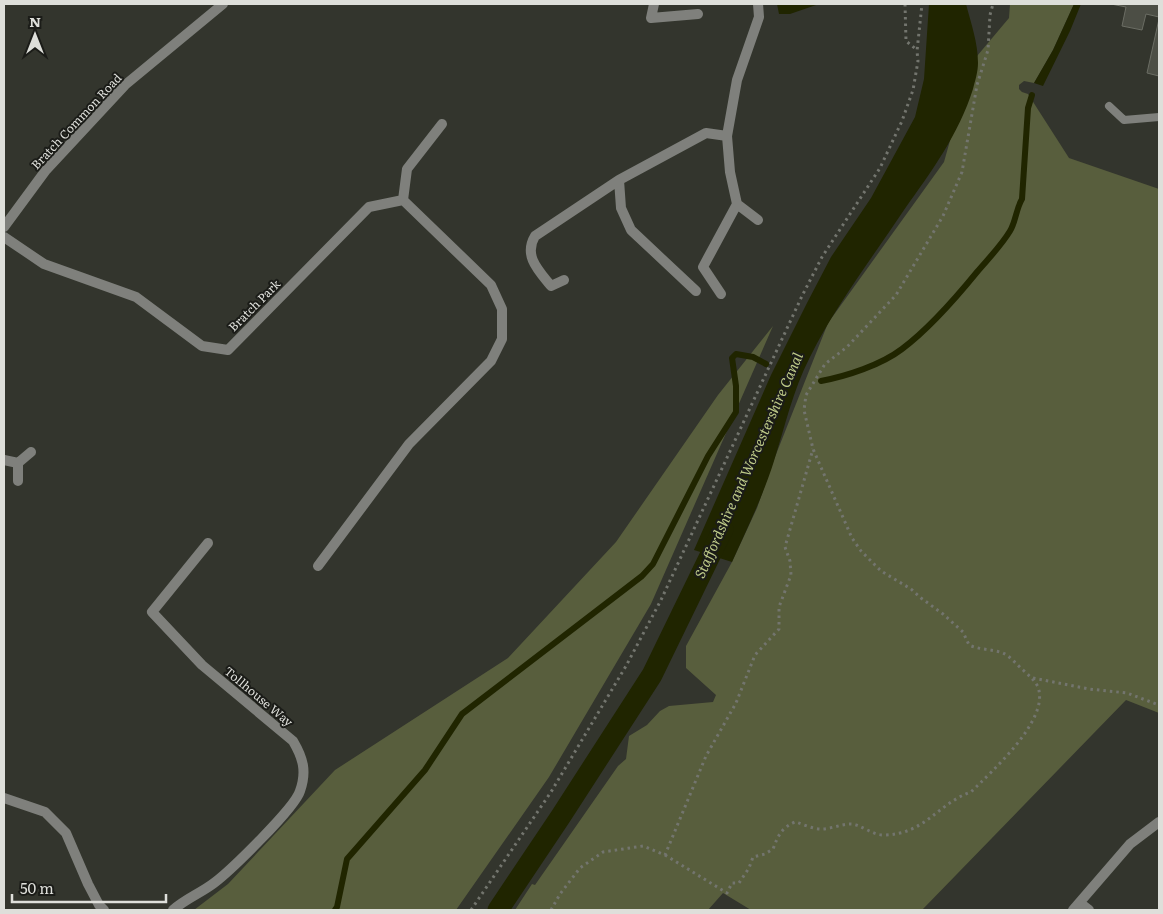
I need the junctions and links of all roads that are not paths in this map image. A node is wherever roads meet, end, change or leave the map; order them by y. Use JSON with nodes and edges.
{"nodes":[{"id":1,"x":223,"y":4,"type":"edge"},
{"id":2,"x":654,"y":4,"type":"edge"},
{"id":3,"x":758,"y":4,"type":"edge"},
{"id":4,"x":698,"y":14,"type":"dead end"},
{"id":5,"x":1109,"y":106,"type":"dead end"},
{"id":6,"x":1159,"y":117,"type":"edge"},
{"id":7,"x":442,"y":124,"type":"dead end"},
{"id":8,"x":727,"y":136,"type":"junction"},
{"id":9,"x":618,"y":180,"type":"junction"},
{"id":10,"x":402,"y":200,"type":"junction"},
{"id":11,"x":737,"y":204,"type":"junction"},
{"id":12,"x":758,"y":220,"type":"dead end"},
{"id":13,"x":4,"y":228,"type":"edge"},
{"id":14,"x":4,"y":237,"type":"edge"},
{"id":15,"x":564,"y":280,"type":"dead end"},
{"id":16,"x":696,"y":291,"type":"dead end"},
{"id":17,"x":721,"y":294,"type":"dead end"},
{"id":18,"x":31,"y":452,"type":"dead end"},
{"id":19,"x":4,"y":460,"type":"edge"},
{"id":20,"x":18,"y":463,"type":"junction"},
{"id":21,"x":18,"y":481,"type":"dead end"},
{"id":22,"x":208,"y":543,"type":"dead end"},
{"id":23,"x":318,"y":566,"type":"dead end"},
{"id":24,"x":4,"y":798,"type":"edge"},
{"id":25,"x":1159,"y":822,"type":"edge"},
{"id":26,"x":1077,"y":907,"type":"edge"},
{"id":27,"x":104,"y":910,"type":"edge"},
{"id":28,"x":173,"y":910,"type":"edge"},
{"id":29,"x":1089,"y":910,"type":"edge"}],
"edges":[{"from":1,"to":13,"type":"street","name":"Bratch Common Road"},
{"from":2,"to":4,"type":"street"},
{"from":3,"to":8,"type":"street"},
{"from":5,"to":6,"type":"lane"},
{"from":7,"to":10,"type":"street"},
{"from":8,"to":9,"type":"street"},
{"from":8,"to":11,"type":"street"},
{"from":9,"to":15,"type":"street"},
{"from":9,"to":16,"type":"street"},
{"from":10,"to":14,"type":"street","name":"Bratch Park"},
{"from":10,"to":23,"type":"street"},
{"from":11,"to":12,"type":"street"},
{"from":11,"to":17,"type":"street"},
{"from":18,"to":20,"type":"street"},
{"from":19,"to":20,"type":"street"},
{"from":20,"to":21,"type":"street"},
{"from":22,"to":28,"type":"street","name":"Tollhouse Way"},
{"from":24,"to":27,"type":"street"},
{"from":25,"to":26,"type":"street"},
{"from":26,"to":29,"type":"street"}]}
